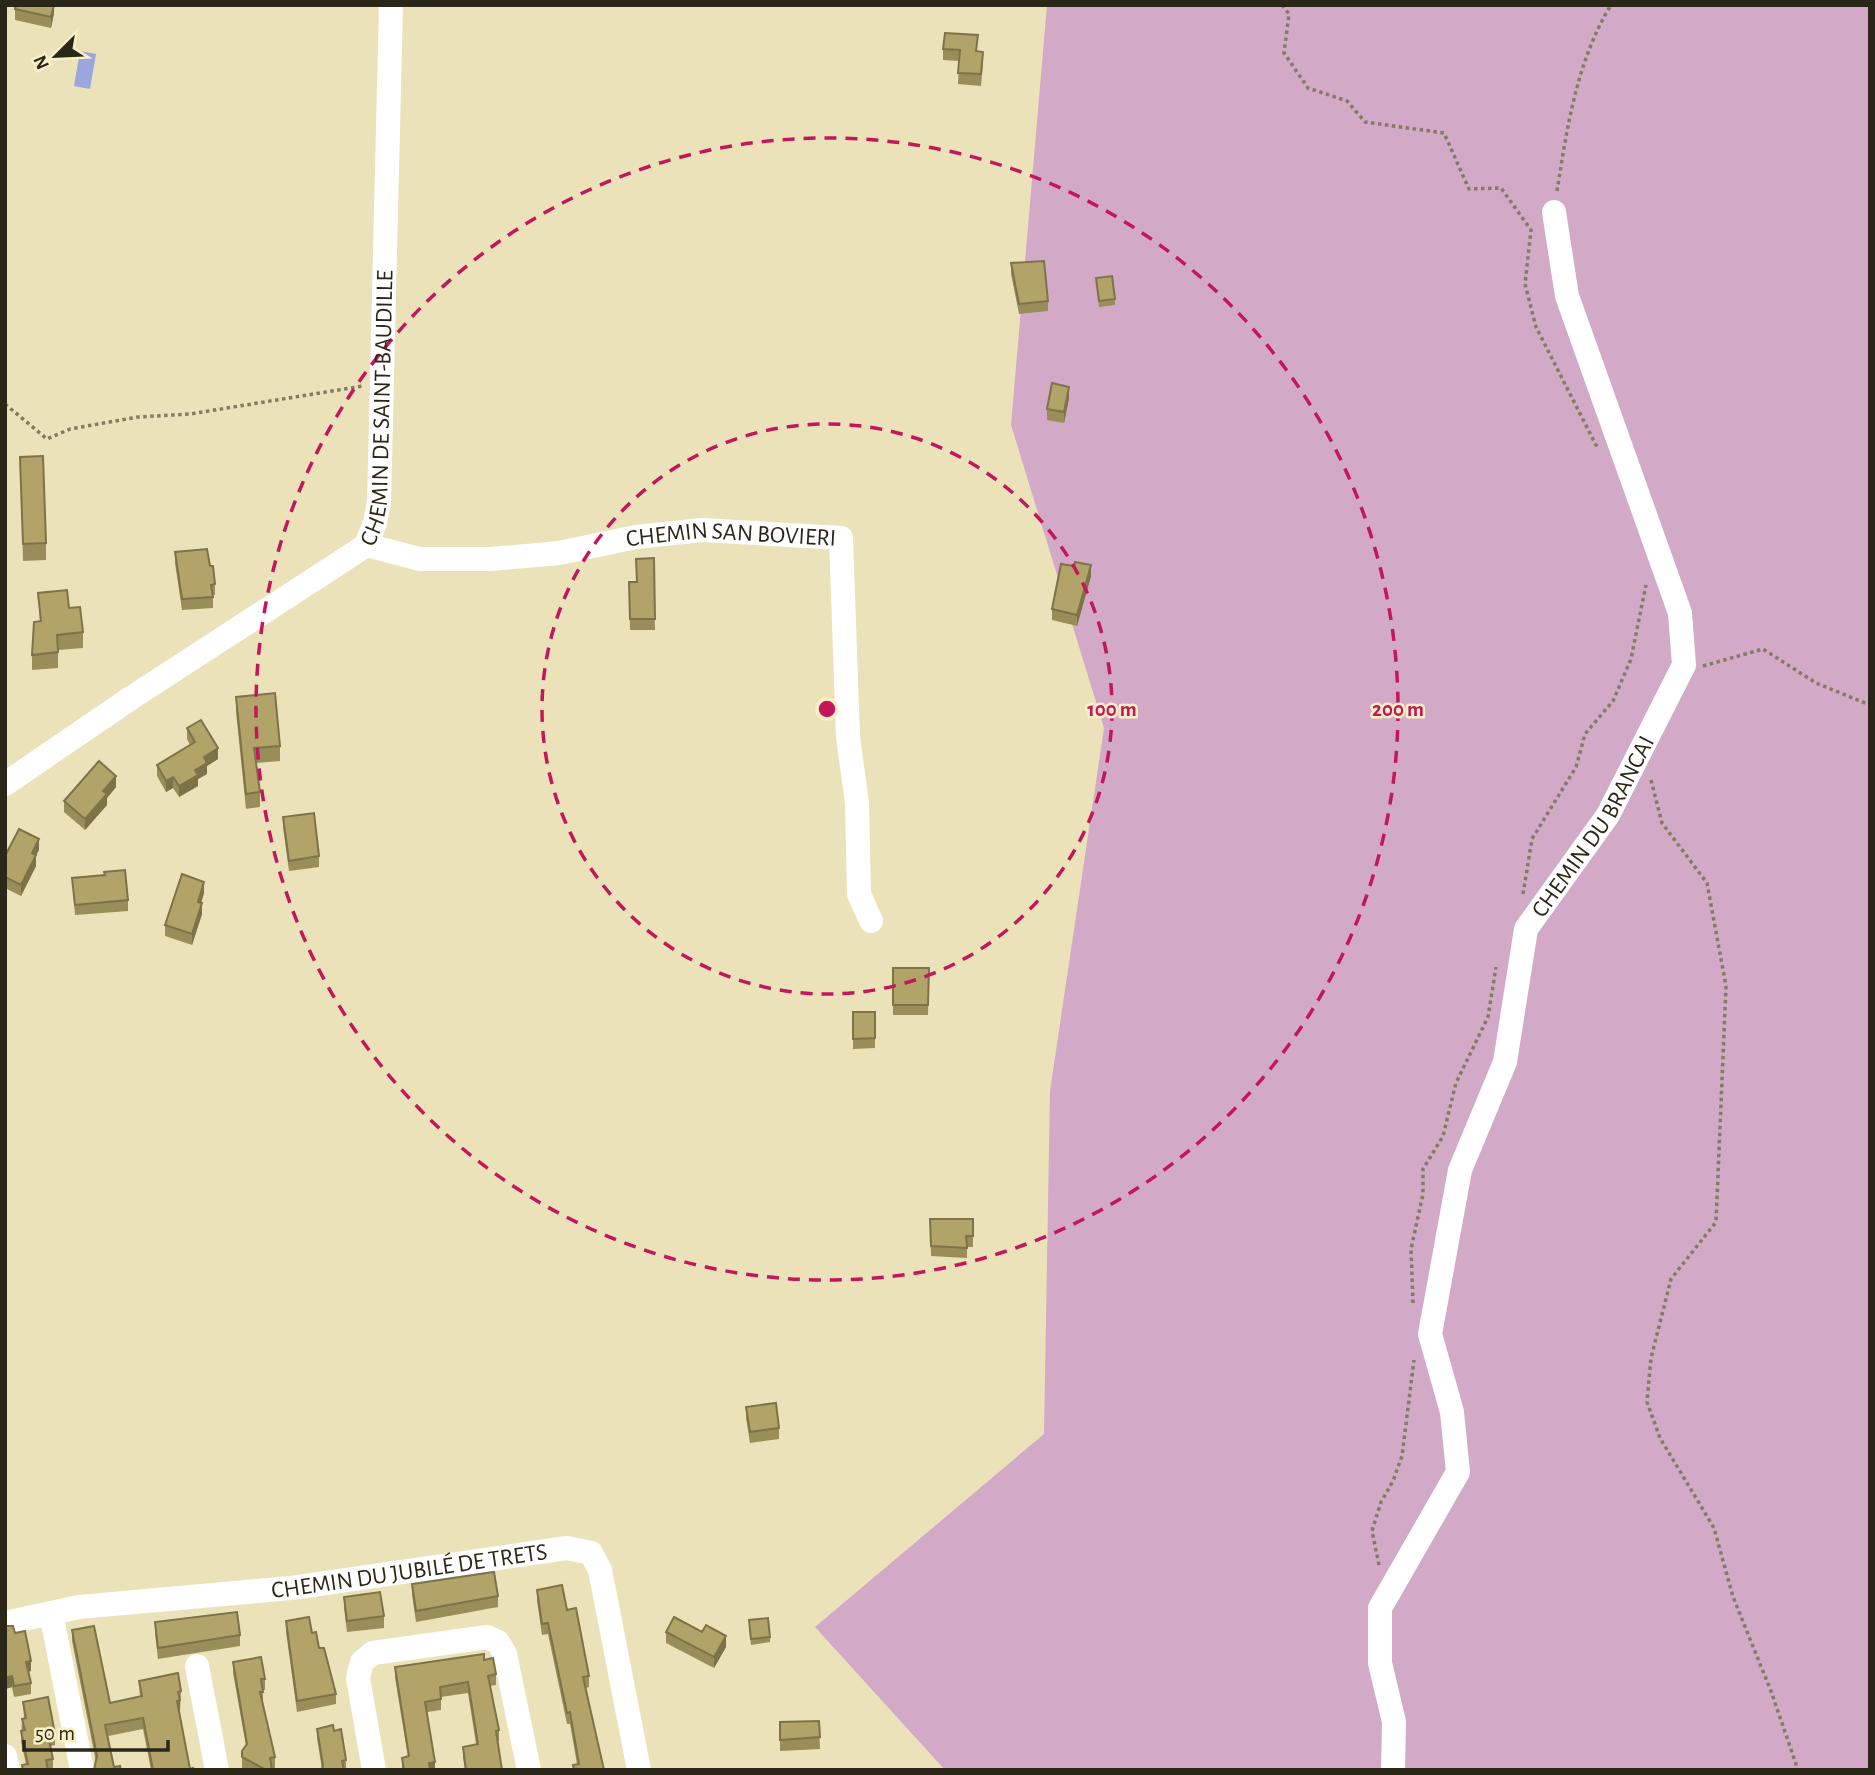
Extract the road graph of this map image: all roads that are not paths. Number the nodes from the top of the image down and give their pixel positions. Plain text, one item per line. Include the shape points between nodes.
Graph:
1 (391, 5) edge
2 (1554, 212) road end
3 (366, 545) junction
4 (5, 784) edge
5 (871, 921) dead end
6 (51, 1613) junction
7 (5, 1623) edge
8 (197, 1666) dead end
9 (5, 1756) edge
10 (8, 1770) edge
11 (82, 1770) edge
12 (218, 1770) edge
13 (374, 1770) edge
14 (529, 1770) edge
15 (639, 1770) edge
16 (1393, 1770) edge

1 - 3 street, CHEMIN DE SAINT-BAUDILLE via 379,502
2 - 16 street, CHEMIN DU BRANCAI via 1567,296 1680,613 1684,666 1608,815 1526,929 1505,1062 1461,1170 1430,1334 1452,1412 1458,1472 1380,1608 1380,1663 1394,1721
3 - 4 street, CHEMIN DE SAINT-BAUDILLE
3 - 5 street, CHEMIN SAN BOVIERI via 420,559 490,559 702,530 841,538 859,894
6 - 7 street, CHEMIN DU JUBILÉ DE TRETS
6 - 11 street
6 - 15 street, CHEMIN DU JUBILÉ DE TRETS via 291,1588 567,1548 592,1553 600,1570
8 - 12 street
9 - 10 street
13 - 14 street via 358,1678 366,1656 487,1637 498,1642 505,1654

